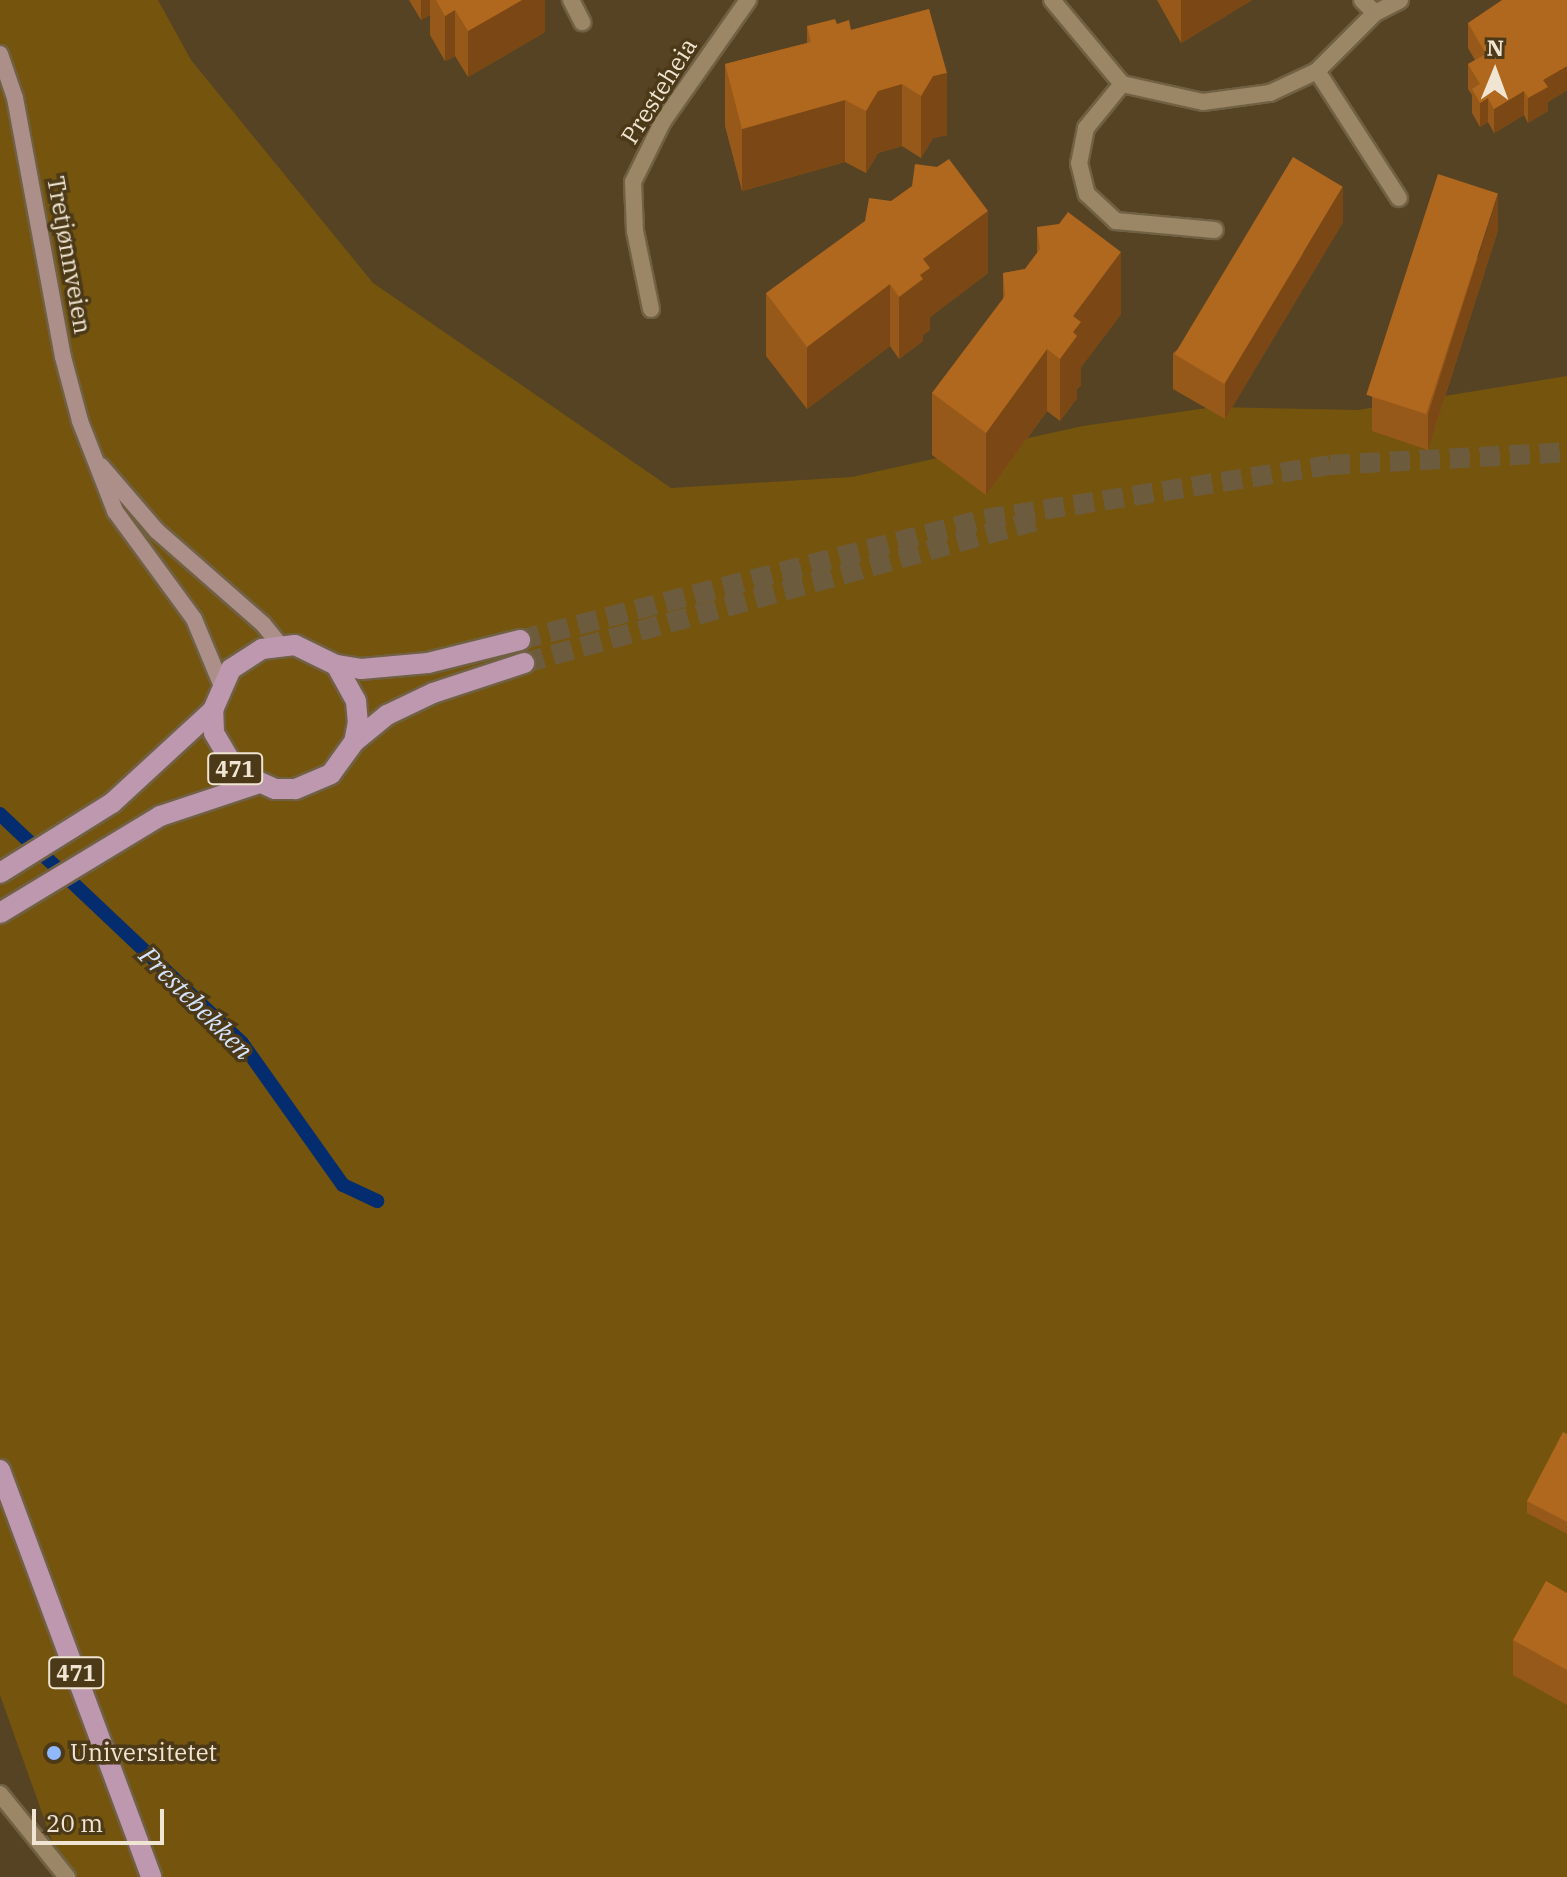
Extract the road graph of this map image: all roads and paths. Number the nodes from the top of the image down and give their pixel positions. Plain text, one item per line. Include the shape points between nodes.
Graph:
1 (571, 0) edge
2 (748, 0) edge
3 (1052, 0) edge
4 (1362, 0) edge
5 (1400, 0) edge
6 (1375, 13) junction
7 (582, 22) dead end
8 (0, 54) edge
9 (1317, 71) junction
10 (1122, 84) junction
11 (1399, 198) dead end
12 (1215, 230) dead end
13 (651, 309) dead end
14 (98, 463) junction
15 (520, 640) tunnel mouth
16 (280, 645) junction
17 (524, 663) tunnel mouth
18 (336, 665) junction
19 (221, 684) junction
20 (213, 710) junction
21 (354, 742) junction
22 (256, 784) junction
23 (0, 873) edge
24 (0, 913) edge
25 (0, 1470) edge
26 (0, 1794) edge
27 (67, 1877) edge
28 (151, 1877) edge

1 - 7 street
2 - 13 street, Presteheia via 663,121 633,182 635,231
3 - 10 street
4 - 6 street
5 - 6 street
6 - 9 street
8 - 14 street, Tretjønnveien via 21,127 63,357
9 - 10 street via 1270,93 1203,102
9 - 11 street
10 - 12 street via 1086,128 1079,163 1087,194 1116,221
14 - 16 street, Tretjønnveien via 157,531
14 - 19 street, Tretjønnveien via 126,531 207,640
15 - 18 main road via 428,663
16 - 18 main road via 310,649
16 - 19 main road, 471 via 245,657
17 - 21 main road, 471 via 433,693 387,715
18 - 21 main road via 356,701
19 - 20 main road, 471
20 - 22 main road, 471 via 223,754
20 - 23 main road, 471 via 112,803
21 - 22 main road, 471 via 331,774 314,784 295,789
22 - 24 main road, 471 via 160,816
25 - 28 main road, 471
26 - 27 street

